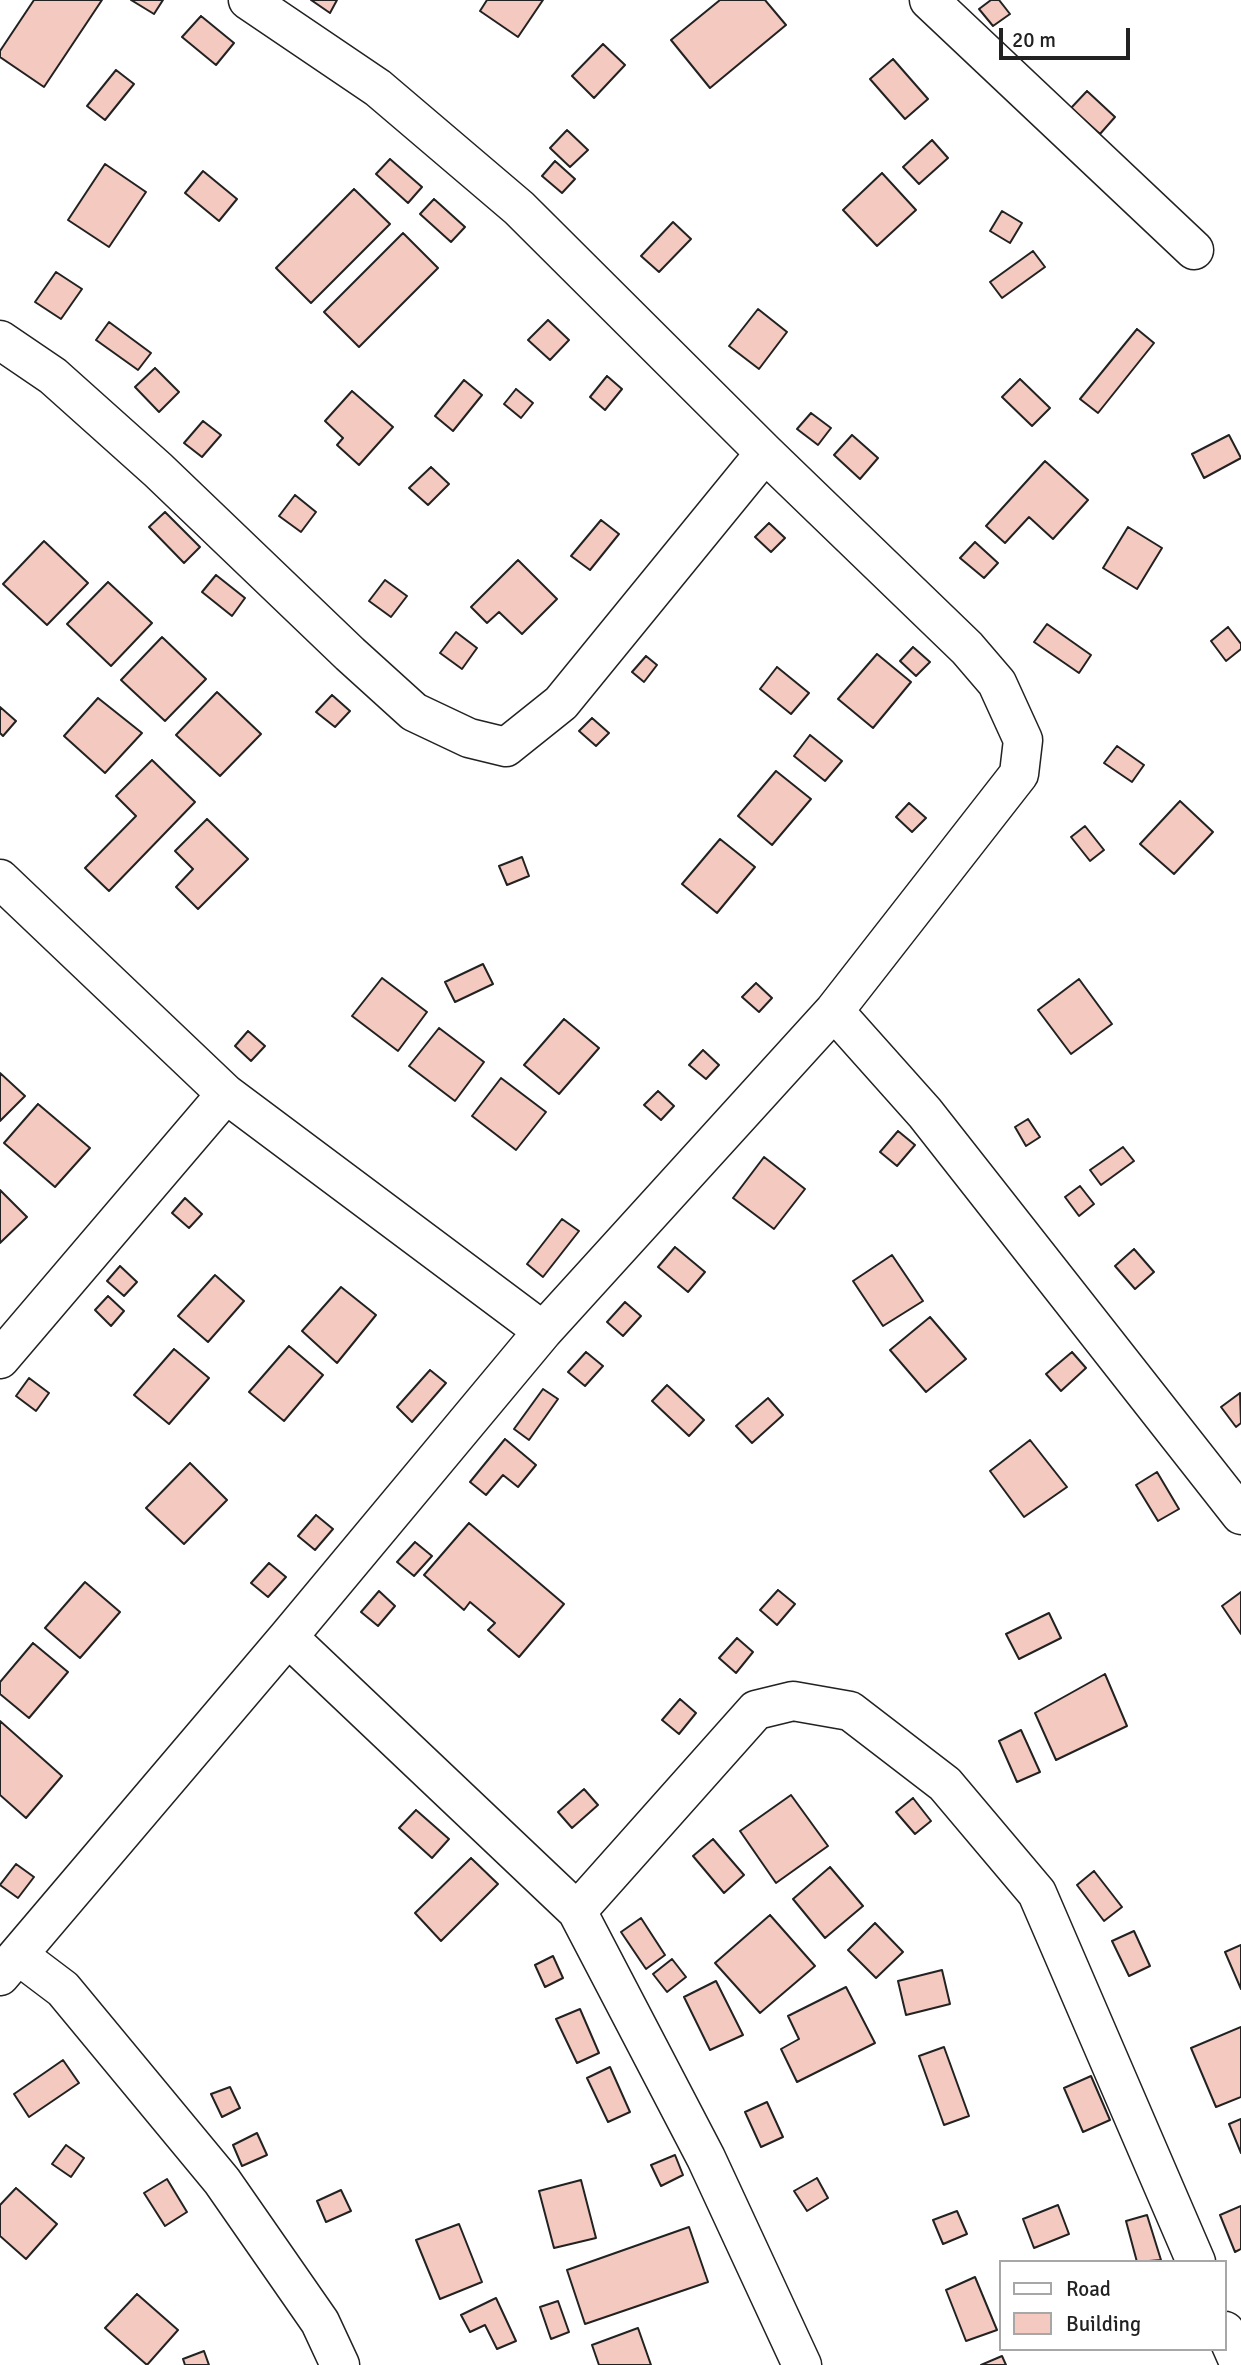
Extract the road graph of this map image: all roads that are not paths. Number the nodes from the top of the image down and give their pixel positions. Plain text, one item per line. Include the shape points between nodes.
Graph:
1 (248, 0) edge
2 (929, 0) edge
3 (1194, 250) dead end
4 (0, 340) edge
5 (765, 453) junction
6 (0, 879) edge
7 (834, 1011) junction
8 (226, 1094) junction
9 (543, 1331) junction
10 (0, 1359) edge
11 (1241, 1515) edge
12 (288, 1637) junction
13 (577, 1911) junction
14 (9, 1966) edge
15 (1195, 2260) edge
16 (1227, 2336) edge
17 (340, 2365) edge
18 (803, 2365) edge
19 (1240, 2365) edge

1 - 5 street via 377,88 519,208
2 - 3 street
4 - 5 street via 53,376 159,470 414,712 469,738 506,747 561,703
5 - 7 street via 967,648 997,682 1023,740 1019,774
6 - 8 street
7 - 9 street
7 - 11 street via 925,1113
8 - 9 street
8 - 10 street
9 - 12 street
12 - 13 street
12 - 14 street
13 - 15 street via 755,1710 793,1700 850,1711 945,1784 1037,1893
13 - 18 street via 706,2158
14 - 17 street via 64,1989 222,2181 320,2322
16 - 19 street

